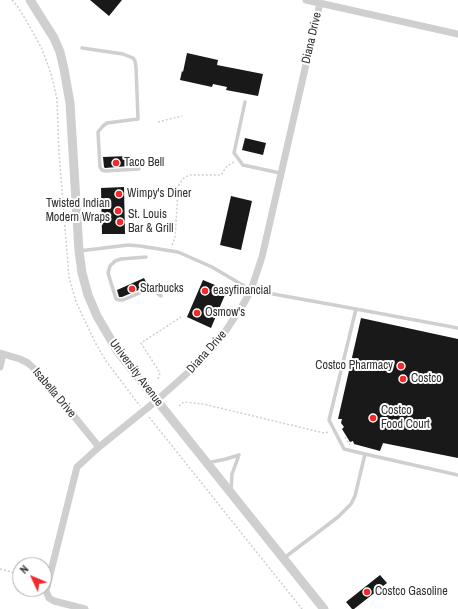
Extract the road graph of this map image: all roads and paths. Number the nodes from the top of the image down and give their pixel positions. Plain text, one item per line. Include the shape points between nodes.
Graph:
1 (12, 0) edge
2 (30, 0) edge
3 (306, 0) edge
4 (320, 3) junction
5 (458, 34) edge
6 (82, 48) dead end
7 (245, 102) dead end
8 (182, 116) dead end
9 (158, 122) dead end
10 (238, 159) junction
11 (139, 169) dead end
12 (280, 173) junction
13 (80, 251) junction
14 (170, 251) junction
15 (146, 257) dead end
16 (251, 290) junction
17 (161, 296) dead end
18 (356, 309) junction
19 (181, 317) dead end
20 (458, 328) edge
21 (2, 354) edge
22 (0, 367) edge
23 (158, 380) dead end
24 (156, 401) junction
25 (179, 406) dead end
26 (144, 411) junction
27 (334, 430) junction
28 (99, 447) junction
29 (365, 454) junction
30 (206, 463) junction
31 (458, 475) edge
32 (231, 493) junction
33 (283, 559) junction
34 (0, 569) edge
35 (12, 572) edge
36 (86, 609) edge
37 (302, 609) edge
38 (324, 609) edge

1 - 26 path via 42,49 57,99 69,277 76,302 106,361
2 - 13 street, University Avenue via 54,38 64,68 70,104
3 - 4 street
4 - 5 street
4 - 12 street, Diana Drive
6 - 11 lane via 123,54 133,58 136,66 138,119 107,123 98,132 102,170
7 - 10 lane via 234,154
8 - 9 path
10 - 12 lane via 249,167
10 - 14 path via 227,166 221,175 190,175 182,180 178,190 175,238
12 - 16 street, Diana Drive via 262,257
13 - 14 lane via 128,245
13 - 24 street, University Avenue via 82,273 97,316 118,352
14 - 16 lane via 212,267
15 - 17 lane via 121,259 112,263 108,273 116,299 121,301 151,289
16 - 18 lane
16 - 24 street, Diana Drive via 219,341 202,360
18 - 20 lane
18 - 27 lane via 329,420
19 - 23 path via 141,343 160,373
21 - 22 street
21 - 28 street, Isabella Drive via 20,359 39,372
24 - 26 street, Diana Drive
24 - 30 street, University Avenue
25 - 27 path via 188,402 324,433
26 - 28 street, Diana Drive
26 - 37 path
27 - 29 lane via 344,449
28 - 36 street, Diana Drive via 80,463 74,473 46,591 49,598 54,601
29 - 31 lane
29 - 33 lane via 351,504
30 - 32 street, University Avenue
30 - 32 lane via 239,455 232,476
32 - 33 street, University Avenue
33 - 38 street, University Avenue
34 - 35 path

